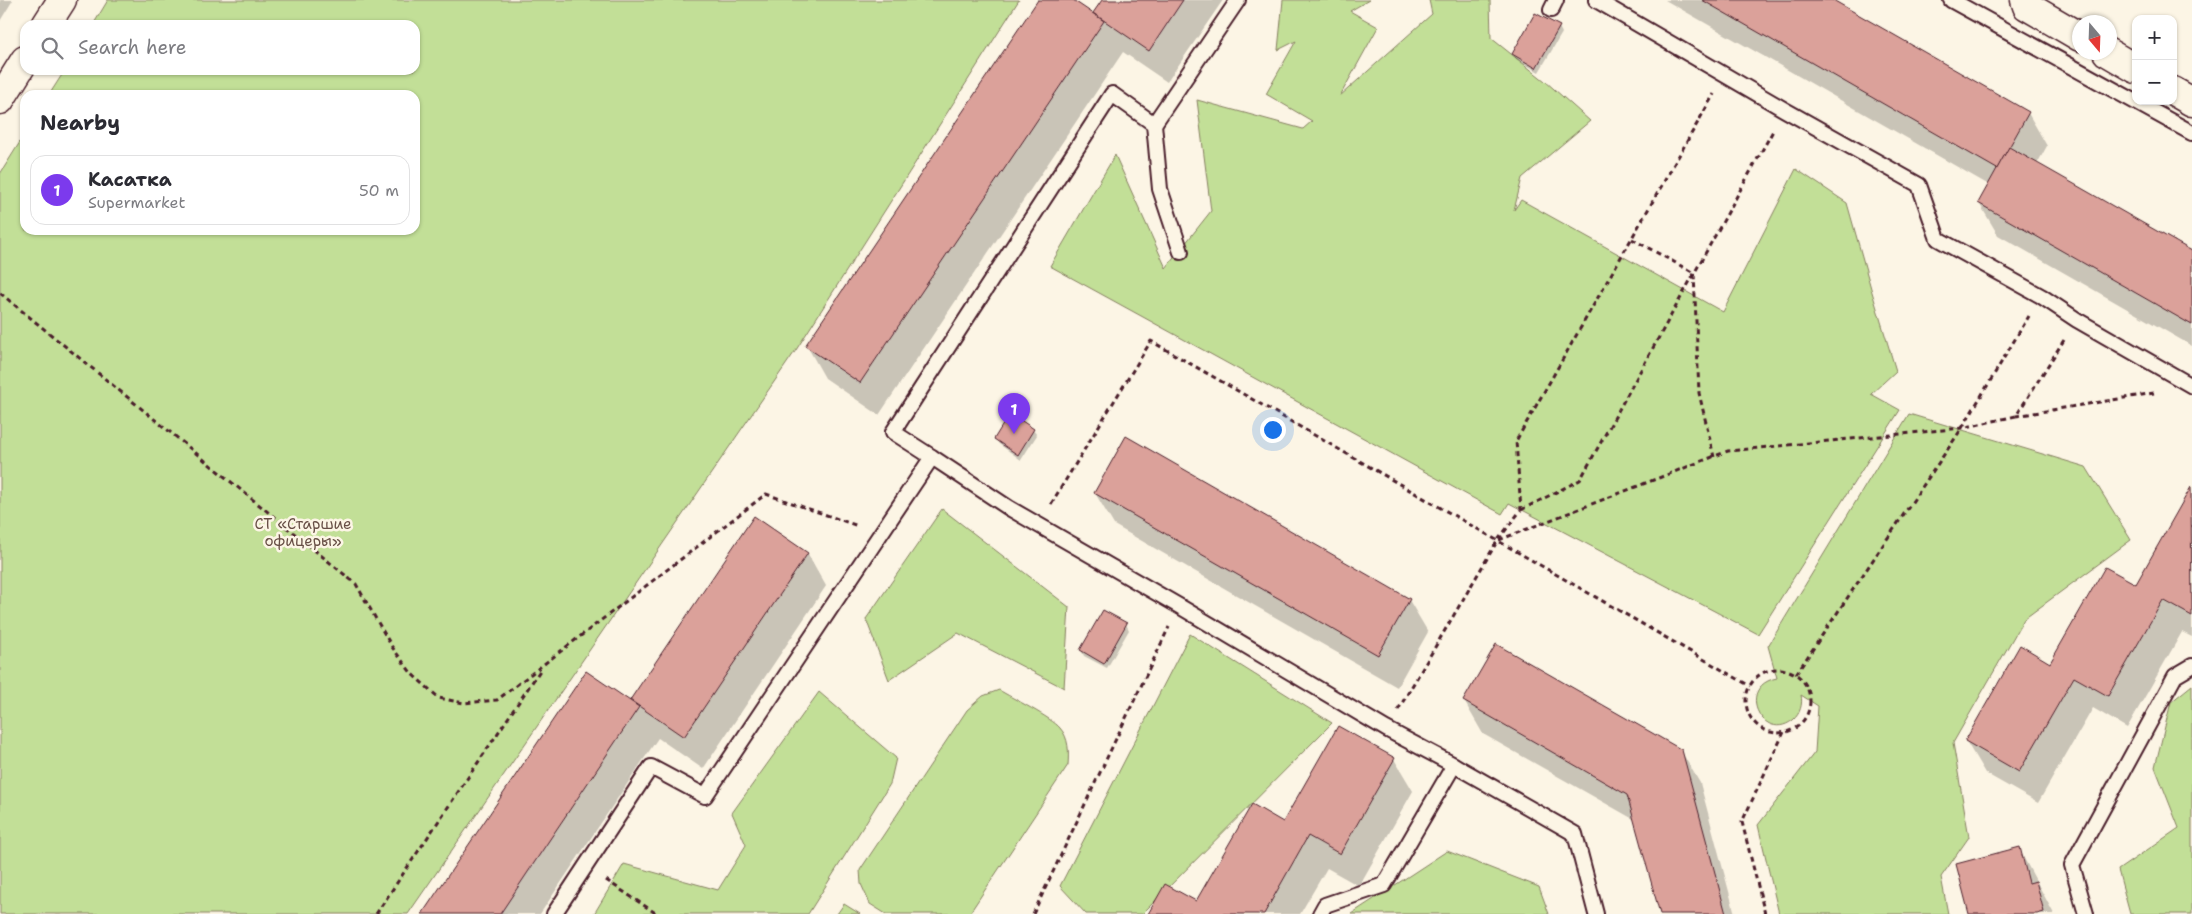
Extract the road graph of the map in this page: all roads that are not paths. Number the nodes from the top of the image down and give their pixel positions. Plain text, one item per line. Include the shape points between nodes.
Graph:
1 (62, 0) edge
2 (1238, 0) edge
3 (1596, 0) edge
4 (1951, 0) edge
5 (2025, 0) edge
6 (49, 20) edge
7 (2072, 32) edge
8 (2117, 58) edge
9 (2132, 67) edge
10 (20, 68) edge
11 (2177, 93) edge
12 (0, 100) edge
13 (2192, 102) edge
14 (1154, 124) junction
15 (2192, 133) edge
16 (1180, 252) dead end
17 (2192, 386) edge
18 (932, 457) junction
19 (2192, 666) edge
20 (1454, 765) junction
21 (554, 914) edge
22 (1320, 914) edge
23 (1596, 914) edge
24 (2086, 914) edge

1 - 6 street
2 - 14 lane
3 - 17 lane via 1919,185 1938,239
4 - 15 lane
5 - 7 street via 2027,6
8 - 9 street
10 - 12 street
11 - 13 street
14 - 16 lane via 1160,189
14 - 18 lane via 1112,94 893,432
18 - 20 lane via 1009,508 1386,730
18 - 21 lane via 705,796 651,767
19 - 24 lane via 2175,676 2072,865
20 - 22 lane via 1384,885 1325,905
20 - 23 lane via 1575,834

